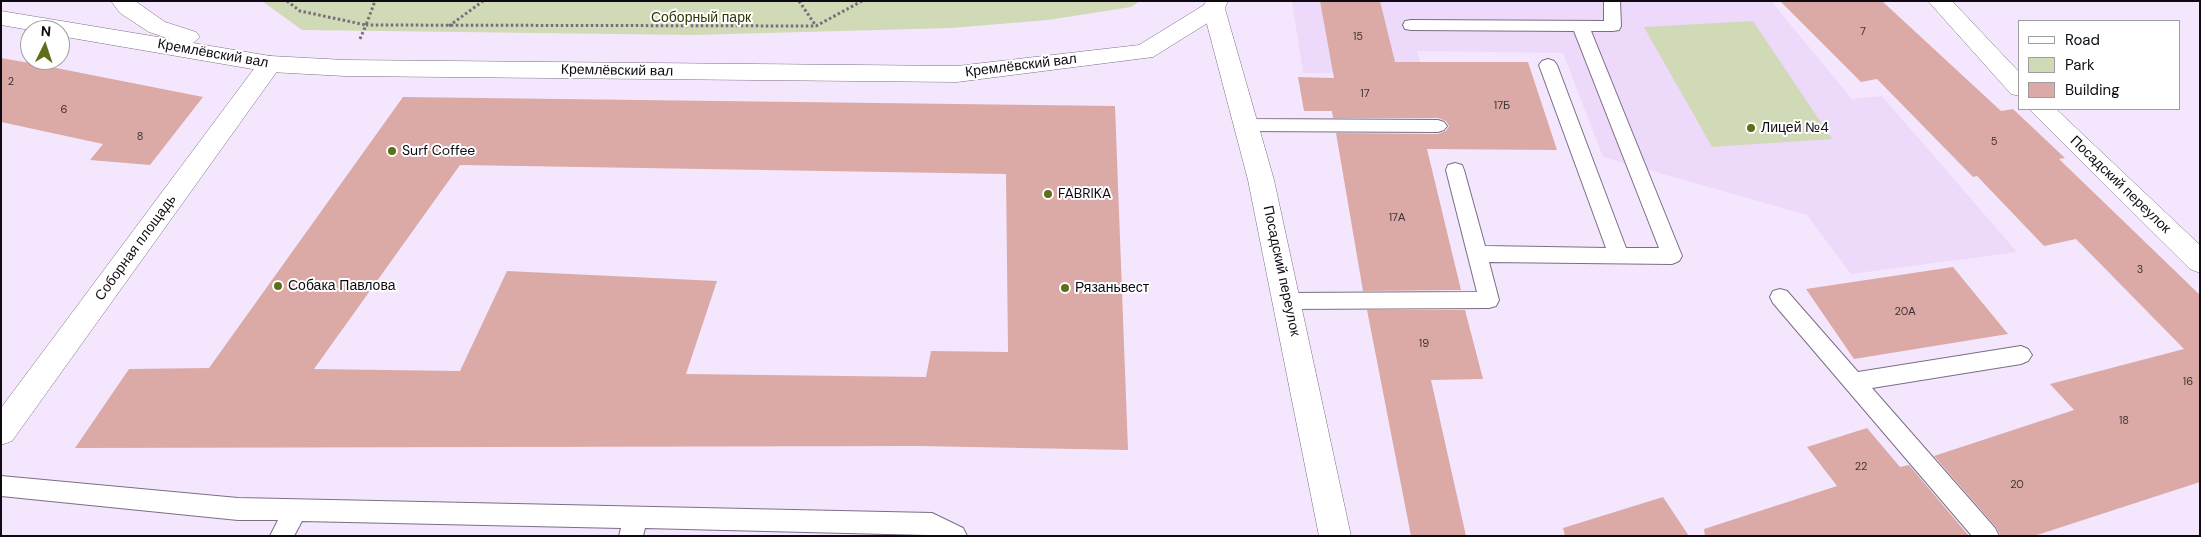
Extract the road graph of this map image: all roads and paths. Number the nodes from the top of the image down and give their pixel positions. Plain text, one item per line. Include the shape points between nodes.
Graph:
1 (122, 1) edge
2 (287, 1) edge
3 (375, 1) edge
4 (483, 1) edge
5 (798, 1) edge
6 (862, 1) edge
7 (1612, 1) edge
8 (1939, 1) edge
9 (1216, 5) edge
10 (1, 18) edge
11 (366, 25) junction
12 (1411, 25) dead end
13 (449, 26) junction
14 (816, 26) junction
15 (1580, 26) junction
16 (270, 64) junction
17 (1548, 65) dead end
18 (346, 68) junction
19 (2018, 86) edge
20 (2042, 110) edge
21 (1246, 125) junction
22 (1438, 126) dead end
23 (1455, 170) dead end
24 (1477, 254) junction
25 (1619, 256) junction
26 (2200, 262) edge
27 (1780, 297) dead end
28 (1287, 301) junction
29 (2021, 355) dead end
30 (1854, 382) junction
31 (1, 432) edge
32 (1, 486) edge
33 (294, 512) junction
34 (634, 527) edge
35 (282, 536) edge
36 (956, 536) edge
37 (1335, 536) edge
38 (1987, 536) edge

1 - 16 main road via 157,26
2 - 11 path via 300,11
3 - 11 path
4 - 13 path
5 - 14 path
6 - 14 path
7 - 15 lane via 1613,26
8 - 19 main road
9 - 18 main road, Кремлёвский вал via 1145,52 957,74
9 - 21 main road, Посадский переулок
10 - 16 main road, Кремлёвский вал
11 - 13 path
11 - 18 path
12 - 15 lane
13 - 14 path
15 - 25 lane via 1672,256
16 - 18 main road, Кремлёвский вал
16 - 31 main road, Соборная площадь
17 - 25 lane
20 - 26 main road, Посадский переулок
21 - 22 lane
21 - 28 main road, Посадский переулок
23 - 24 lane
24 - 25 lane
24 - 28 lane via 1489,300
27 - 30 lane
28 - 37 main road, Посадский переулок
29 - 30 lane
30 - 38 lane
32 - 33 lane
33 - 34 lane
33 - 35 lane
34 - 36 lane via 932,524

